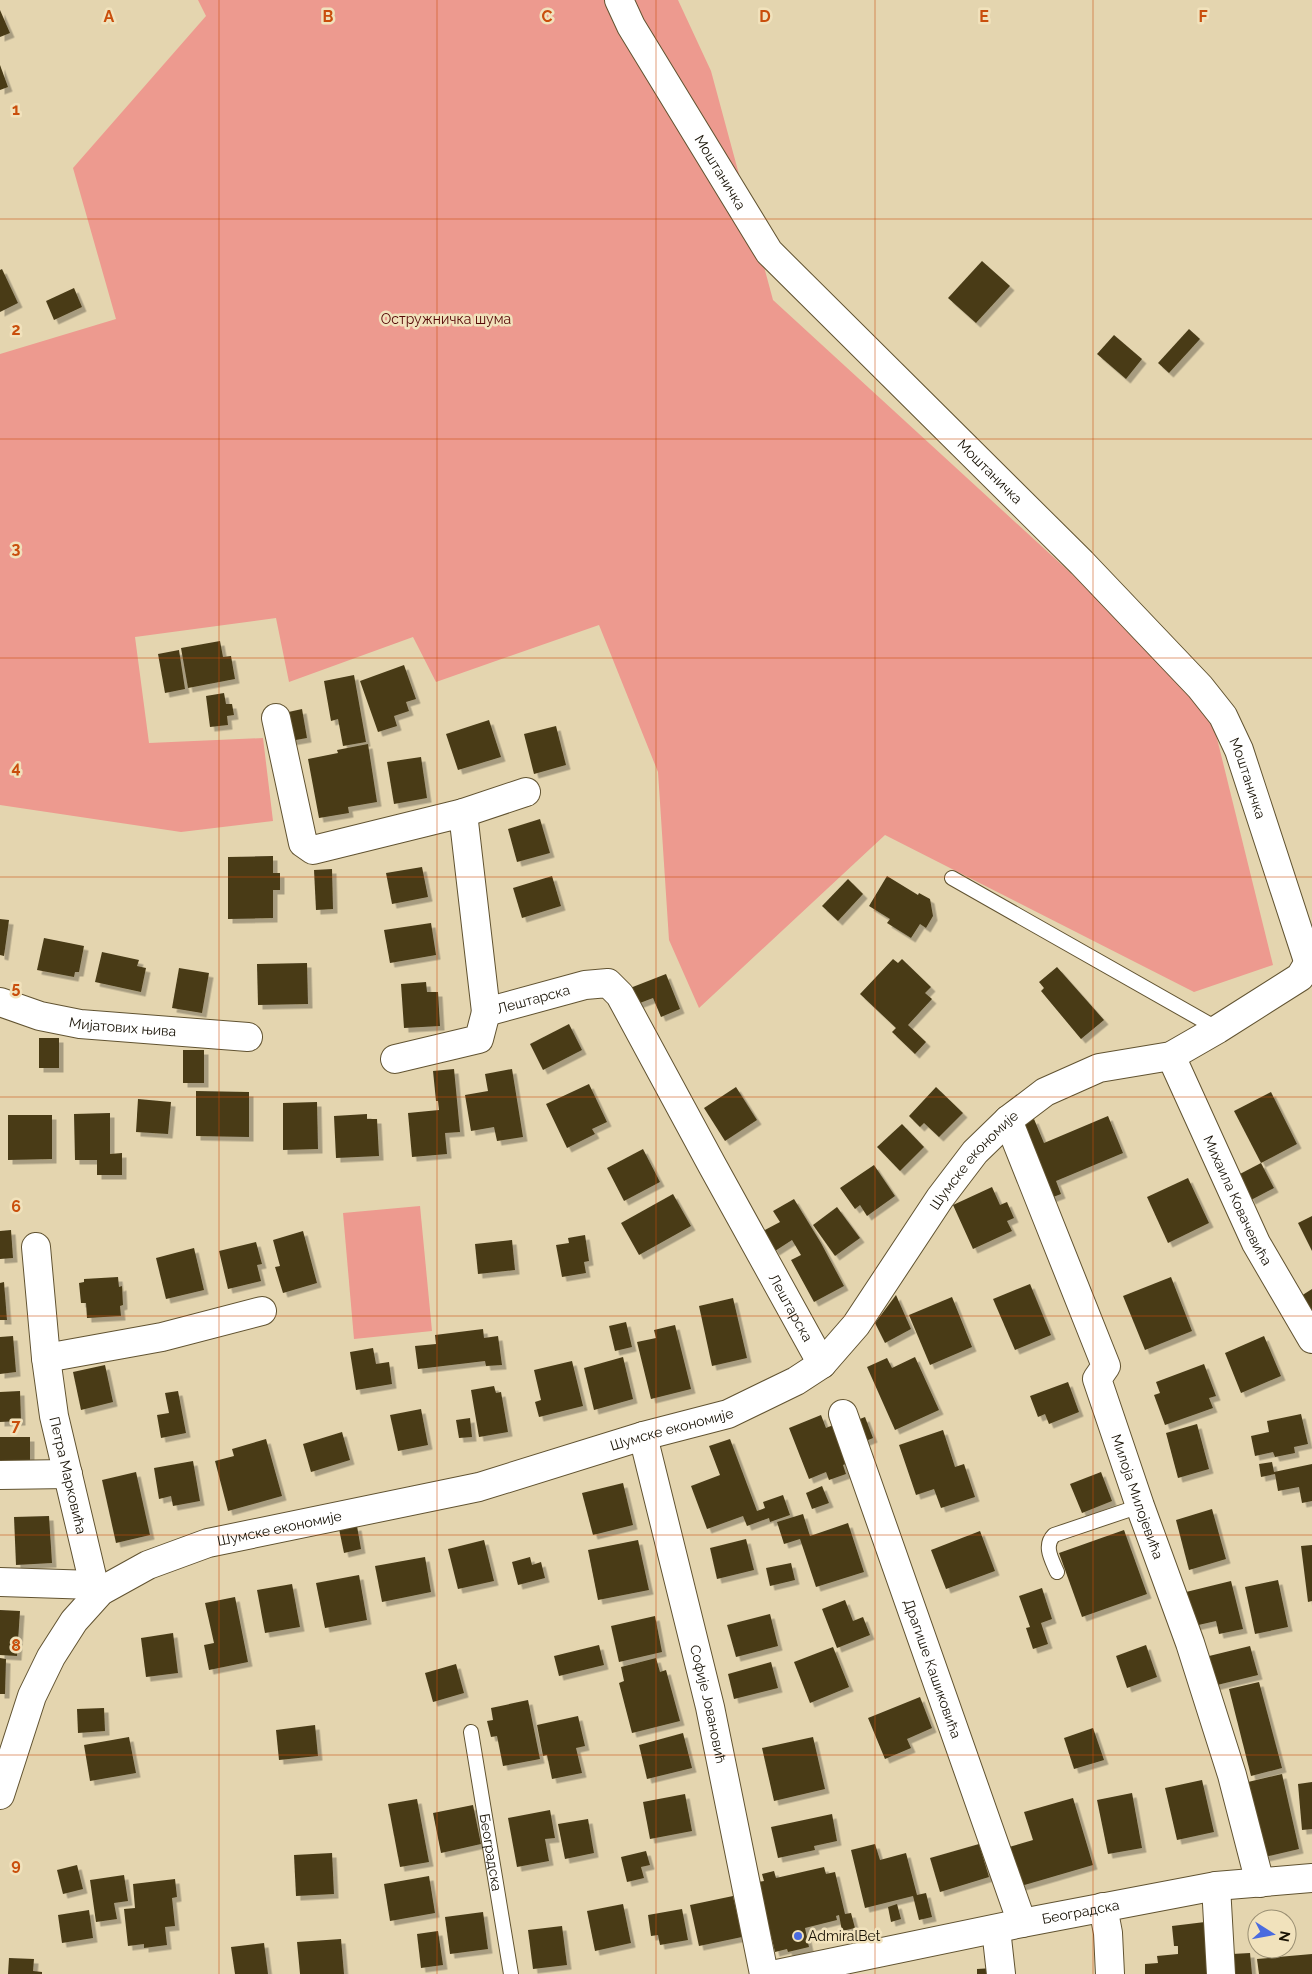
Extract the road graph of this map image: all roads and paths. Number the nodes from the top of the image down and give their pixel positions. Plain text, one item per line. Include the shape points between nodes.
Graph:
1 (619, 0) edge
2 (276, 718) dead end
3 (526, 792) dead end
4 (463, 813) junction
5 (952, 878) dead end
6 (1311, 963) edge
7 (0, 1002) edge
8 (486, 1012) junction
9 (1218, 1029) junction
10 (248, 1037) dead end
11 (1171, 1056) junction
12 (395, 1059) dead end
13 (1008, 1120) junction
14 (36, 1247) dead end
15 (262, 1311) dead end
16 (1312, 1339) edge
17 (46, 1358) junction
18 (822, 1364) junction
19 (843, 1414) dead end
20 (643, 1436) junction
21 (68, 1474) junction
22 (0, 1475) edge
23 (1140, 1506) junction
24 (1057, 1572) dead end
25 (0, 1582) edge
26 (97, 1588) junction
27 (471, 1732) dead end
28 (0, 1795) edge
29 (1312, 1878) edge
30 (1260, 1882) junction
31 (1216, 1886) junction
32 (1103, 1907) junction
33 (1009, 1926) junction
34 (851, 1966) edge
35 (511, 1974) edge
36 (764, 1974) edge
37 (777, 1974) edge
38 (1001, 1974) edge
39 (1110, 1974) edge
40 (1221, 1974) edge

1 - 6 street, Моштаничка via 631,26 769,252 1082,563 1200,687 1223,716 1239,750
2 - 4 street via 302,842 313,850
3 - 4 street
4 - 8 street, Лештарска
5 - 9 lane
6 - 9 street, Шумске економије via 1300,977
7 - 10 street, Мијатових њива via 40,1016 80,1024
8 - 12 street via 479,1038
8 - 18 street, Лештарска via 585,985 608,984 620,994
9 - 11 street, Шумске економије
11 - 13 street, Шумске економије via 1099,1068 1045,1092
11 - 16 street, Михаила Ковачевића via 1256,1243
13 - 18 street, Шумске економије via 975,1152 940,1198 856,1325
13 - 23 street, Милоја Милојевића via 1106,1366 1097,1380
14 - 17 street, Петра Марковића
15 - 17 street via 162,1337
17 - 21 street, Петра Марковића via 54,1416
18 - 20 street, Шумске економије via 796,1381 728,1414
19 - 33 street, Драгише Кашиковића
20 - 26 street, Шумске економије via 478,1487 208,1543
20 - 36 street, Софије Јовановић via 710,1707
21 - 22 street
21 - 26 street, Петра Марковића
23 - 24 lane via 1054,1535 1048,1546
23 - 30 street, Милоја Милојевића via 1190,1643 1232,1776
25 - 26 street
26 - 28 street, Шумске економије via 51,1657 32,1696
27 - 35 lane, Београдска
29 - 30 street, Београдска
30 - 31 street, Београдска
31 - 32 street, Београдска
31 - 40 street
32 - 33 street, Београдска
32 - 39 street
33 - 34 street, Београдска
33 - 38 street, Драгише Кашиковића
34 - 37 street, Београдска

